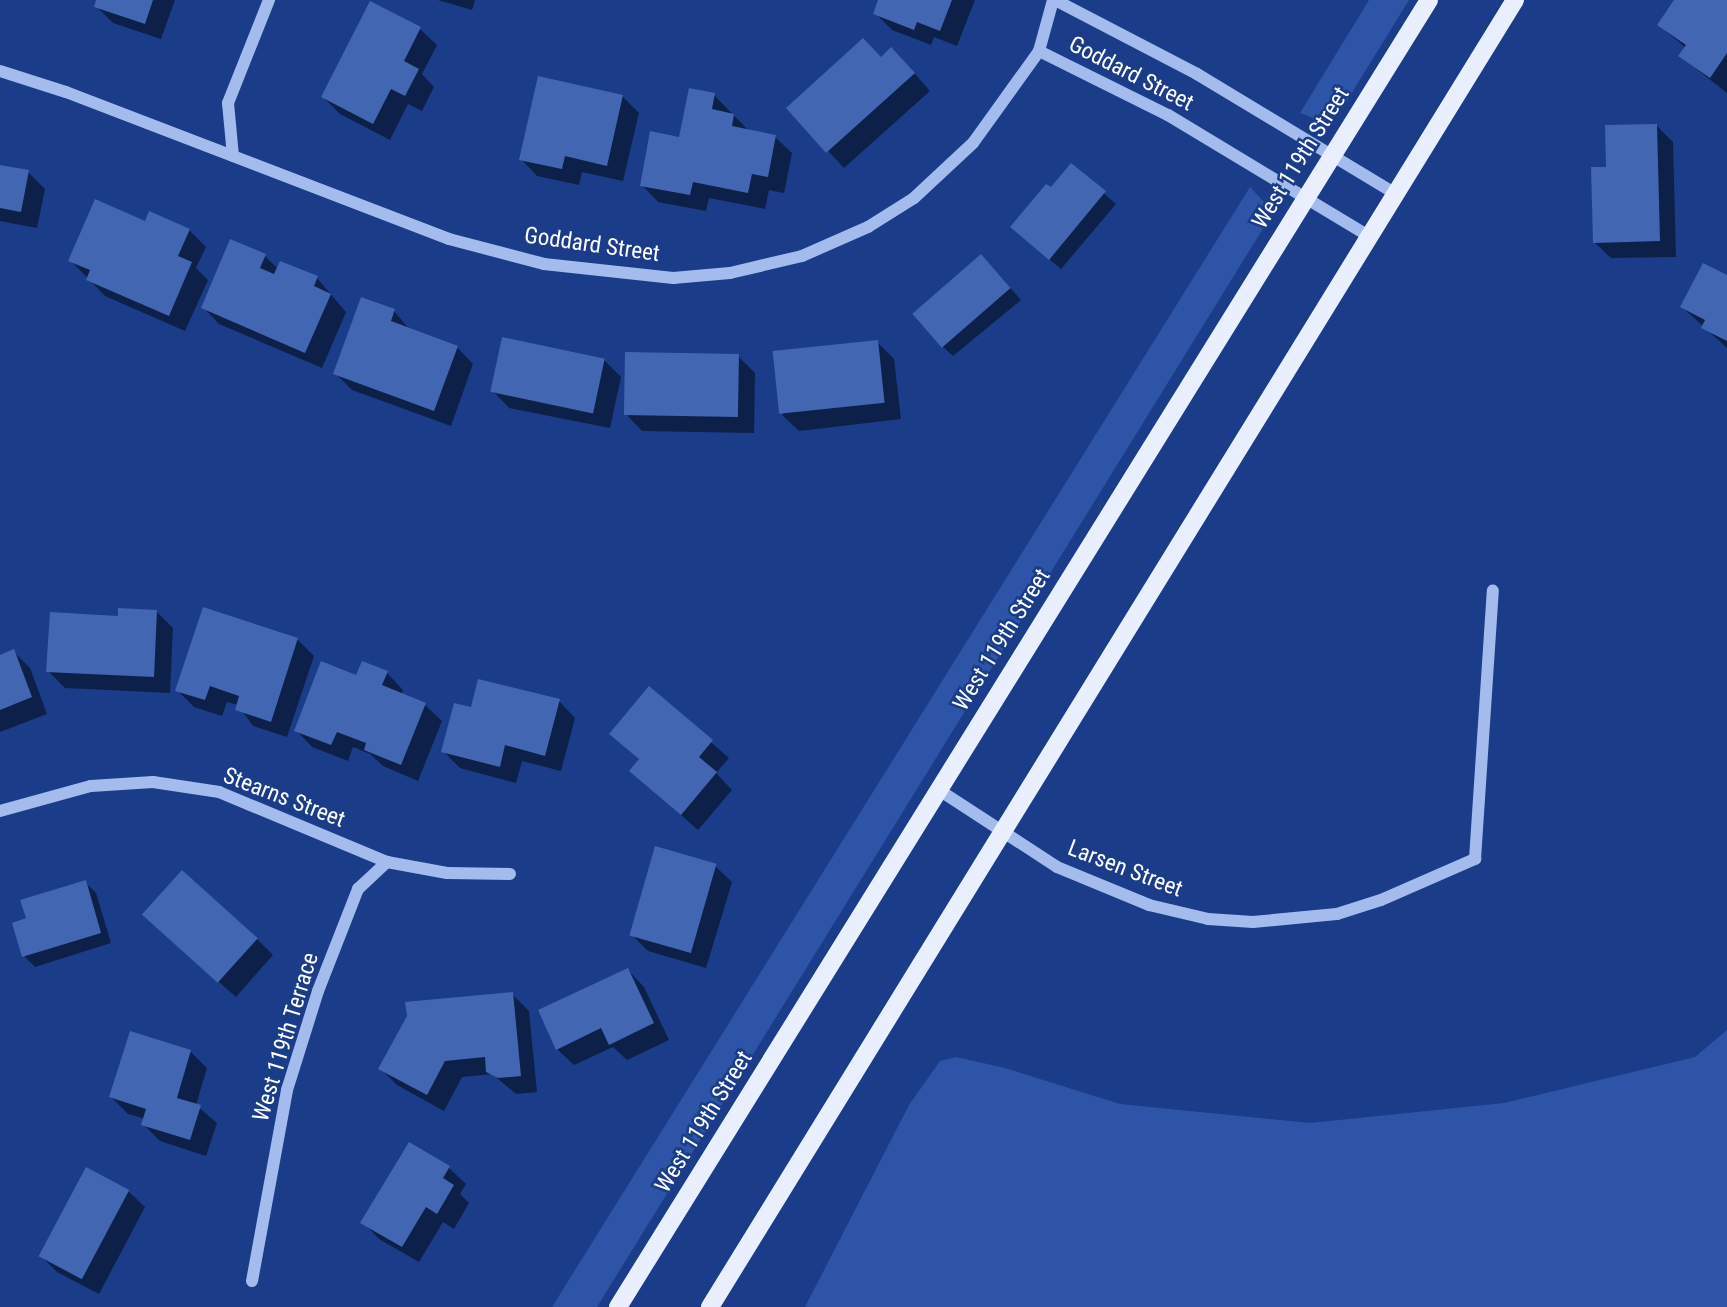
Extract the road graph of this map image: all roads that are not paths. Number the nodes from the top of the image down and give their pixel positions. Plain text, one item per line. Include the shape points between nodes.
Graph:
1 (269, 0) edge
2 (1054, 0) edge
3 (1429, 0) edge
4 (1515, 0) edge
5 (1039, 51) junction
6 (0, 71) edge
7 (1332, 155) junction
8 (233, 156) junction
9 (1396, 194) junction
10 (1306, 197) junction
11 (1370, 237) junction
12 (1493, 591) dead end
13 (939, 790) junction
14 (0, 811) edge
15 (1001, 832) junction
16 (387, 862) junction
17 (510, 874) dead end
18 (252, 1281) dead end
19 (618, 1307) edge
20 (710, 1307) edge

1 - 8 street via 228,103
2 - 5 street
2 - 7 street, Goddard Street via 1197,74
3 - 7 main road, West 119th Street
4 - 9 main road
5 - 8 street, Goddard Street via 973,143 914,198 836,243 768,266 730,273 673,278 544,264 437,235
5 - 10 street, Goddard Street via 1168,115
6 - 8 street, Goddard Street
7 - 9 street, Goddard Street
7 - 10 main road, West 119th Street
9 - 11 main road
10 - 11 street, Goddard Street
10 - 13 main road, West 119th Street
11 - 15 main road
12 - 15 street, Larsen Street via 1475,859 1337,914 1253,922 1208,919 1149,905 1057,867
13 - 15 street, Larsen Street
13 - 19 main road, West 119th Street
14 - 16 street, Stearns Street via 91,786 153,782 219,792
15 - 20 main road
16 - 17 street, Stearns Street via 447,873
16 - 18 street, West 119th Terrace via 358,889 318,992 287,1090

